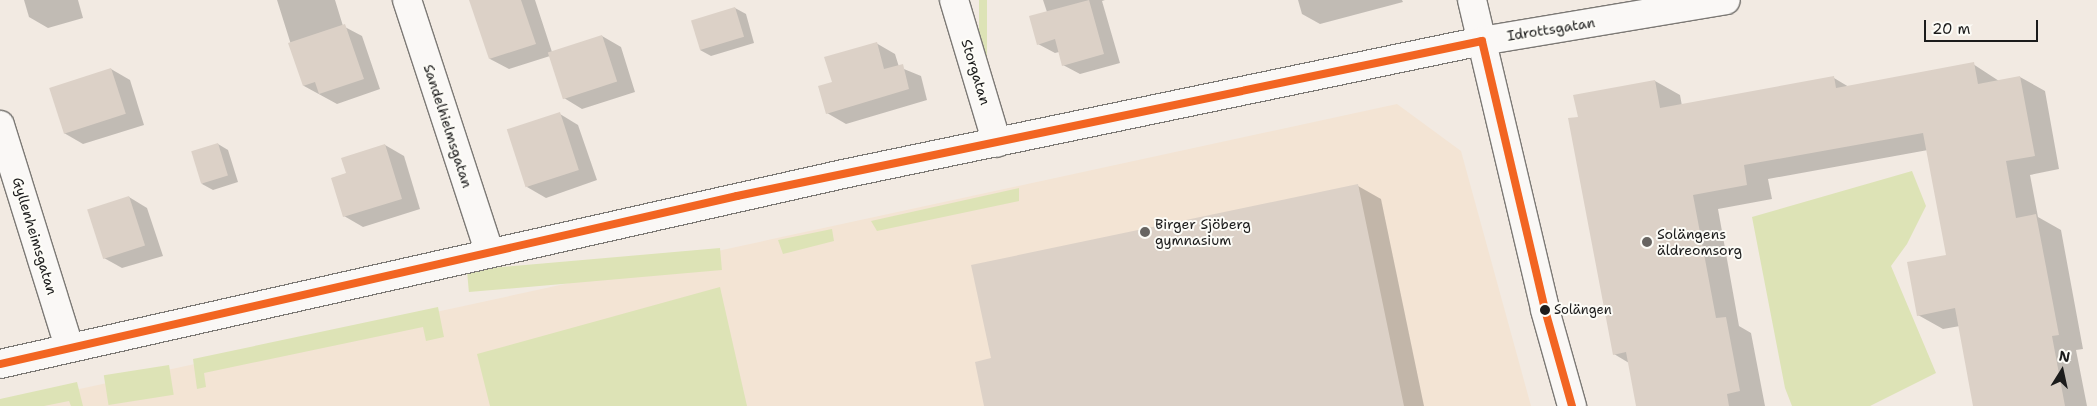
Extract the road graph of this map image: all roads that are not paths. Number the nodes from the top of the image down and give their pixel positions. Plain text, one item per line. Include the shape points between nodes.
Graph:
1 (407, 0) edge
2 (954, 0) edge
3 (1472, 0) edge
4 (1726, 0) edge
5 (1482, 41) junction
6 (0, 125) edge
7 (997, 143) junction
8 (489, 251) junction
9 (69, 346) junction
10 (0, 364) edge
11 (1572, 406) edge

1 - 8 street, Sandelhielmsgatan
2 - 7 street, Storgatan
3 - 5 street
4 - 5 street, Idrottsgatan
5 - 7 street, Idrottsgatan
5 - 11 street via 1545,310
6 - 9 street, Gyllenheimsgatan
7 - 8 street, Idrottsgatan
8 - 9 street, Idrottsgatan via 274,303
9 - 10 street, Idrottsgatan

